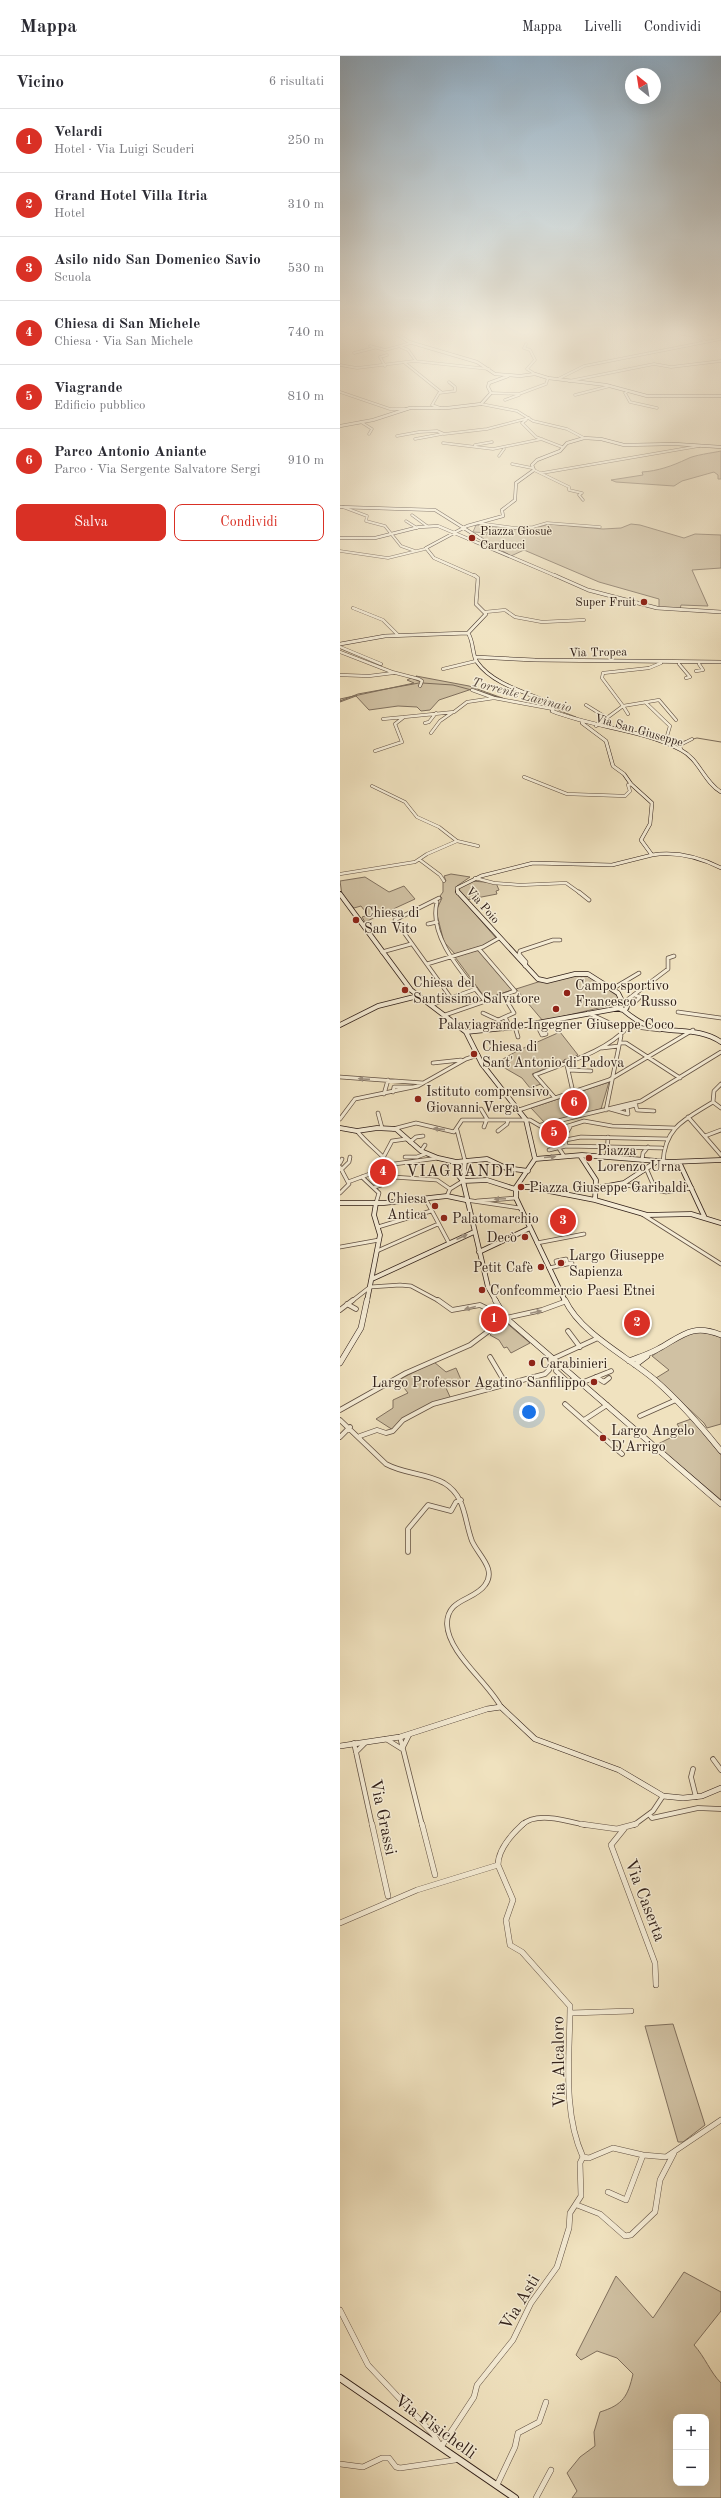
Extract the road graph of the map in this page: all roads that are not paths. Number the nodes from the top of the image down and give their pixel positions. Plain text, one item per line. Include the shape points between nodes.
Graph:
1 (469, 444) edge
2 (481, 444) edge
3 (523, 444) edge
4 (554, 444) edge
5 (566, 444) edge
6 (621, 444) edge
7 (475, 445) junction
8 (700, 446) junction
9 (562, 447) junction
10 (721, 447) edge
11 (504, 449) junction
12 (499, 456) dead end
13 (512, 464) dead end
14 (533, 469) junction
15 (542, 473) junction
16 (583, 500) dead end
17 (342, 507) edge
18 (412, 515) dead end
19 (406, 521) dead end
20 (478, 523) junction
21 (427, 526) junction
22 (464, 527) junction
23 (600, 527) dead end
24 (417, 528) junction
25 (454, 533) junction
26 (394, 536) junction
27 (477, 536) junction
28 (340, 538) edge
29 (468, 539) junction
30 (488, 544) junction
31 (482, 545) junction
32 (426, 550) junction
33 (340, 551) edge
34 (415, 551) junction
35 (507, 555) junction
36 (353, 608) dead end
37 (485, 612) junction
38 (721, 612) edge
39 (584, 620) dead end
40 (468, 633) junction
41 (398, 635) junction
42 (340, 646) edge
43 (349, 650) junction
44 (340, 652) edge
45 (351, 654) junction
46 (475, 659) junction
47 (721, 662) edge
48 (662, 663) junction
49 (381, 664) dead end
50 (679, 664) junction
51 (699, 664) junction
52 (443, 669) dead end
53 (696, 671) dead end
54 (394, 672) junction
55 (340, 675) edge
56 (686, 678) dead end
57 (420, 686) dead end
58 (472, 690) dead end
59 (494, 698) junction
60 (645, 702) junction
61 (586, 705) dead end
62 (623, 706) junction
63 (553, 709) junction
64 (454, 712) junction
65 (436, 714) junction
66 (628, 714) dead end
67 (404, 717) junction
68 (607, 718) junction
69 (383, 719) dead end
70 (676, 720) dead end
71 (425, 722) dead end
72 (582, 723) junction
73 (596, 726) junction
74 (431, 733) dead end
75 (667, 736) dead end
76 (692, 739) dead end
77 (681, 750) junction
78 (375, 751) dead end
79 (524, 777) dead end
80 (631, 784) junction
81 (372, 786) dead end
82 (721, 792) edge
83 (457, 841) junction
84 (478, 846) dead end
85 (652, 855) junction
86 (420, 860) junction
87 (721, 868) edge
88 (340, 874) edge
89 (474, 878) junction
90 (444, 881) dead end
91 (340, 895) edge
92 (439, 898) dead end
93 (340, 900) edge
94 (589, 900) dead end
95 (434, 901) junction
96 (349, 905) junction
97 (437, 922) junction
98 (428, 924) dead end
99 (499, 938) junction
100 (560, 940) dead end
101 (411, 944) junction
102 (479, 949) junction
103 (382, 952) junction
104 (674, 956) dead end
105 (452, 957) junction
106 (427, 964) junction
107 (525, 966) junction
108 (640, 973) dead end
109 (476, 989) junction
110 (612, 989) junction
111 (636, 995) junction
112 (418, 996) junction
113 (451, 998) junction
114 (485, 1001) junction
115 (634, 1002) dead end
116 (508, 1003) dead end
117 (431, 1005) junction
118 (622, 1005) junction
119 (678, 1012) dead end
120 (483, 1013) dead end
121 (588, 1013) junction
122 (444, 1015) junction
123 (505, 1018) junction
124 (634, 1018) junction
125 (721, 1018) edge
126 (498, 1020) junction
127 (544, 1022) junction
128 (536, 1023) junction
129 (340, 1025) edge
130 (460, 1026) junction
131 (509, 1026) dead end
132 (515, 1027) junction
133 (628, 1027) junction
134 (503, 1029) junction
135 (692, 1031) junction
136 (484, 1032) junction
137 (467, 1034) junction
138 (518, 1037) dead end
139 (620, 1041) junction
140 (721, 1042) edge
141 (602, 1048) junction
142 (721, 1052) edge
143 (478, 1056) junction
144 (648, 1058) junction
145 (466, 1059) junction
146 (566, 1061) junction
147 (433, 1062) dead end
148 (568, 1070) junction
149 (591, 1071) dead end
150 (614, 1072) junction
151 (620, 1075) junction
152 (340, 1077) edge
153 (612, 1078) junction
154 (680, 1078) junction
155 (388, 1080) junction
156 (423, 1083) junction
157 (721, 1084) edge
158 (573, 1092) junction
159 (384, 1094) junction
160 (555, 1098) junction
161 (713, 1102) junction
162 (636, 1104) junction
163 (627, 1107) junction
164 (721, 1108) edge
165 (481, 1109) dead end
166 (607, 1109) junction
167 (519, 1110) junction
168 (614, 1110) junction
169 (654, 1111) dead end
170 (378, 1113) dead end
171 (587, 1114) junction
172 (461, 1115) dead end
173 (688, 1117) junction
174 (340, 1118) edge
175 (487, 1119) junction
176 (462, 1120) junction
177 (508, 1120) junction
178 (526, 1120) junction
179 (584, 1121) junction
180 (541, 1125) junction
181 (484, 1127) dead end
182 (570, 1127) junction
183 (340, 1128) edge
184 (382, 1128) junction
185 (674, 1128) junction
186 (348, 1129) junction
187 (393, 1129) junction
188 (457, 1130) junction
189 (721, 1130) edge
190 (357, 1131) junction
191 (498, 1131) dead end
192 (549, 1132) junction
193 (345, 1134) dead end
194 (423, 1136) dead end
195 (705, 1136) junction
196 (608, 1137) junction
197 (566, 1139) junction
198 (667, 1139) junction
199 (408, 1140) junction
200 (555, 1142) junction
201 (425, 1145) dead end
202 (566, 1146) junction
203 (608, 1147) junction
204 (649, 1147) junction
205 (559, 1148) junction
206 (662, 1148) junction
207 (549, 1150) dead end
208 (423, 1153) junction
209 (721, 1155) edge
210 (384, 1156) junction
211 (564, 1156) junction
212 (350, 1157) dead end
213 (405, 1157) dead end
214 (581, 1157) junction
215 (607, 1157) junction
216 (434, 1158) junction
217 (535, 1159) junction
218 (642, 1160) junction
219 (721, 1160) edge
220 (466, 1161) junction
221 (656, 1161) junction
222 (456, 1162) junction
223 (663, 1162) junction
224 (679, 1162) junction
225 (387, 1166) junction
226 (340, 1168) edge
227 (646, 1168) junction
228 (528, 1171) junction
229 (362, 1177) junction
230 (463, 1181) junction
231 (348, 1182) junction
232 (620, 1184) junction
233 (381, 1185) dead end
234 (375, 1187) junction
235 (515, 1188) junction
236 (564, 1188) dead end
237 (596, 1188) junction
238 (692, 1188) junction
239 (450, 1189) junction
240 (656, 1191) junction
241 (340, 1193) edge
242 (562, 1194) junction
243 (446, 1196) junction
244 (425, 1198) junction
245 (516, 1198) junction
246 (466, 1200) junction
247 (595, 1200) junction
248 (483, 1201) junction
249 (340, 1203) edge
250 (376, 1203) junction
251 (520, 1208) junction
252 (431, 1211) junction
253 (642, 1214) junction
254 (706, 1218) junction
255 (721, 1223) edge
256 (438, 1224) junction
257 (378, 1228) junction
258 (530, 1228) junction
259 (474, 1232) junction
260 (584, 1234) dead end
261 (380, 1240) junction
262 (449, 1243) junction
263 (537, 1243) junction
264 (340, 1247) edge
265 (377, 1251) junction
266 (479, 1252) junction
267 (570, 1263) dead end
268 (721, 1264) edge
269 (549, 1268) junction
270 (372, 1279) junction
271 (370, 1287) junction
272 (564, 1302) junction
273 (347, 1304) junction
274 (356, 1308) dead end
275 (340, 1310) edge
276 (506, 1318) junction
277 (568, 1331) dead end
278 (721, 1335) edge
279 (598, 1338) junction
280 (580, 1347) junction
281 (652, 1352) junction
282 (490, 1357) dead end
283 (553, 1359) junction
284 (629, 1361) junction
285 (340, 1363) edge
286 (635, 1365) junction
287 (611, 1370) dead end
288 (596, 1377) junction
289 (609, 1378) dead end
290 (581, 1383) junction
291 (506, 1384) junction
292 (676, 1400) junction
293 (565, 1404) dead end
294 (607, 1405) junction
295 (340, 1410) edge
296 (640, 1416) dead end
297 (340, 1420) edge
298 (584, 1420) junction
299 (350, 1427) junction
300 (360, 1436) junction
301 (340, 1437) edge
302 (721, 1451) edge
303 (622, 1454) dead end
304 (461, 1500) junction
305 (721, 1504) edge
306 (408, 1552) dead end
307 (501, 1707) junction
308 (409, 1734) junction
309 (400, 1737) junction
310 (385, 1739) junction
311 (367, 1742) junction
312 (354, 1743) junction
313 (342, 1745) edge
314 (402, 1749) junction
315 (357, 1753) junction
316 (713, 1759) dead end
317 (693, 1769) dead end
318 (721, 1770) edge
319 (721, 1788) edge
320 (663, 1796) junction
321 (696, 1796) junction
322 (721, 1809) edge
323 (649, 1814) junction
324 (624, 1829) junction
325 (498, 1865) junction
326 (435, 1875) dead end
327 (388, 1896) dead end
328 (340, 1923) edge
329 (656, 1985) dead end
330 (631, 2011) dead end
331 (571, 2013) junction
332 (721, 2120) edge
333 (674, 2153) junction
334 (643, 2155) junction
335 (583, 2157) junction
336 (608, 2192) dead end
337 (577, 2205) junction
338 (340, 2310) edge
339 (340, 2378) edge
340 (546, 2402) dead end
341 (442, 2447) junction
342 (455, 2460) junction
343 (340, 2464) edge
344 (551, 2470) dead end
345 (496, 2486) junction
346 (515, 2498) edge
347 (536, 2498) edge

1 - 7 street
2 - 7 street
3 - 11 street
4 - 9 street
5 - 9 street
6 - 8 street
7 - 11 street via 485,449
8 - 10 street
8 - 15 street
9 - 14 street via 558,452 536,461
11 - 12 street
13 - 14 street
14 - 15 street
14 - 20 street via 516,483 515,500 502,510 503,516
15 - 16 street via 569,487 569,490 582,493 579,495
17 - 22 street via 430,509 440,511
17 - 26 street via 367,516 366,521 375,525 385,526
18 - 21 street
19 - 24 street
20 - 22 street
20 - 23 street via 515,528 547,523
21 - 24 street
21 - 25 street via 444,526
22 - 25 street
22 - 27 street
24 - 26 street
25 - 29 street
25 - 32 street
26 - 28 street
26 - 34 street via 404,548
27 - 29 street
27 - 30 street
29 - 31 street
30 - 31 street
30 - 35 street
31 - 35 street
32 - 34 street
32 - 37 street via 450,566 478,578 476,604
33 - 34 street via 388,558
35 - 38 street via 580,587 649,607
36 - 41 street via 393,625
37 - 39 street via 503,609 512,612 515,617 542,622
37 - 40 street via 485,617
40 - 41 street
40 - 46 street via 473,641
41 - 42 street
42 - 43 street
43 - 45 street
43 - 49 street
44 - 45 street
45 - 54 street
46 - 48 street, Via Tropea via 638,660
46 - 52 street
46 - 63 street via 482,667 516,688 551,703
47 - 51 street, Via Tropea
48 - 50 street, Via Tropea
48 - 62 street via 649,668 603,673 602,678
50 - 51 street, Via Tropea
50 - 56 street via 690,678
51 - 53 street via 703,670
54 - 55 street via 369,676
54 - 57 street via 420,680
58 - 59 street
59 - 63 street
59 - 64 street via 467,702
60 - 62 street
60 - 70 street via 659,700
60 - 75 street via 670,726
61 - 68 street
62 - 66 street
62 - 68 street
63 - 72 street
64 - 65 street
64 - 74 street via 440,721
65 - 67 street
65 - 71 street via 429,722
67 - 69 street
67 - 78 street via 395,724 402,742
68 - 73 street
72 - 73 street, Via San Giuseppe
72 - 80 street via 606,742 613,766 626,775
73 - 77 street, Via San Giuseppe
76 - 77 street via 680,745
77 - 82 street, Via San Giuseppe via 703,770 714,788
79 - 80 street via 557,792 581,797 626,796
80 - 85 street via 652,805 650,824 641,840
81 - 83 street via 405,802 417,817 440,827
83 - 84 street
83 - 86 street via 427,854
85 - 87 street, Via Poio via 666,853 688,856
85 - 89 street, Via Poio via 612,865 533,863
86 - 88 street
86 - 90 street via 441,875
89 - 94 street via 546,886 566,884
89 - 99 street, Via Poio via 460,885 458,892
91 - 96 street
92 - 95 street
93 - 96 street
95 - 97 street via 437,902 434,912
95 - 101 street via 395,920
96 - 103 street
97 - 98 street
97 - 105 street via 441,941
99 - 102 street
99 - 107 street, Via Poio
100 - 107 street via 520,952 526,962
101 - 103 street
101 - 106 street
102 - 105 street
102 - 114 street via 515,991
103 - 112 street via 407,986
104 - 111 street via 668,958 668,970 656,976
105 - 106 street
105 - 109 street
106 - 113 street
107 - 110 street, Via Poio via 542,980 585,973
108 - 110 street
109 - 113 street
109 - 114 street
110 - 118 street, Via Poio via 620,996
111 - 115 street via 640,997
111 - 118 street
112 - 117 street
112 - 129 street via 394,999 375,1006
113 - 117 street
114 - 122 street
116 - 123 street via 514,1013
117 - 122 street
118 - 121 street
118 - 124 street
118 - 124 street
119 - 125 street
120 - 126 street
121 - 127 street
121 - 133 street via 596,1019
122 - 130 street
123 - 126 street
123 - 131 street
124 - 135 street via 656,1028
126 - 134 street
127 - 128 street
127 - 128 street via 541,1028
128 - 132 street
130 - 136 street
130 - 137 street
132 - 134 street
132 - 138 street
133 - 135 street
133 - 139 street
134 - 136 street
135 - 140 street via 710,1035
135 - 144 street
136 - 137 street
137 - 143 street
139 - 141 street
139 - 141 street
139 - 144 street
139 - 150 street
141 - 146 street
142 - 154 street
143 - 145 street
143 - 167 street
144 - 151 street
144 - 154 street
145 - 147 street via 440,1064
145 - 156 street
146 - 148 street
146 - 160 street via 535,1075
148 - 149 street
148 - 158 street
150 - 151 street
150 - 153 street
151 - 153 street
155 -> 152 street
153 - 158 street
153 - 166 street
154 - 162 street
155 - 156 street
155 - 159 street
156 - 159 street via 413,1088 397,1085 393,1092
157 - 161 street via 714,1091
158 - 160 street
159 - 174 street via 355,1099
160 - 167 street
161 - 164 street
161 - 173 street
162 - 163 street
162 - 166 street
162 - 169 street via 637,1110
163 - 168 street
163 - 168 street via 628,1114
165 - 175 street
166 - 168 street
166 - 171 street
167 - 178 street
170 - 184 street
171 - 179 street
171 - 180 street
172 - 176 street
173 - 185 street
173 - 195 street
175 - 176 street
175 - 177 street
175 - 181 street
176 - 188 street
177 - 178 street
177 - 191 street
178 - 180 street
178 - 217 street
179 - 182 street
179 - 185 street via 612,1126
180 - 192 street
182 - 192 street
182 - 197 street
183 - 186 street
184 - 187 street
184 - 190 street
185 - 198 street
186 - 190 street
186 - 193 street
188 -> 187 street via 430,1128 416,1123
187 - 199 street via 399,1130
188 - 220 street
189 - 195 street
190 - 210 street via 368,1145
192 - 200 street
194 - 199 street
195 - 209 street
196 - 197 street
196 - 198 street
196 - 203 street
197 - 200 street
197 - 202 street
198 - 206 street
199 - 208 street
199 - 210 street via 390,1142
200 - 205 street
201 - 208 street
202 - 203 street
202 - 205 street
203 - 204 street
203 - 215 street
204 - 206 street
204 - 218 street via 643,1153
205 - 207 street
205 - 211 street
206 - 223 street
208 - 213 street via 417,1157
208 - 216 street
210 - 225 street
211 - 214 street
217 -> 211 street
212 - 226 street via 349,1162
214 - 215 street
214 - 237 street via 595,1178
215 - 218 street
216 - 222 street
216 - 225 street
217 - 228 street
218 - 221 street
219 - 224 street
220 - 222 street
220 - 228 street via 488,1159 506,1168
220 - 230 street
221 - 223 street
221 - 227 street
222 - 230 street via 459,1176
223 - 224 street
224 - 238 street
225 - 229 street
225 - 239 street via 397,1178 437,1180
226 - 231 street
227 - 232 street
227 - 240 street
228 - 235 street
229 - 231 street
229 - 234 street
230 - 235 street via 488,1180
230 - 239 street
230 - 246 street
231 - 241 street via 349,1185
232 - 237 street
232 - 240 street
233 - 234 street
234 - 250 street via 380,1194
235 - 242 street via 542,1187
235 - 245 street
236 - 242 street
237 - 247 street
238 - 240 street
238 - 254 street
239 - 243 street
242 - 247 street
243 - 244 street
243 - 246 street
244 - 250 street
244 - 252 street
245 -> 248 street
245 - 251 street
246 - 248 street
246 - 259 street
247 - 253 street
248 - 251 street
249 - 250 street
250 - 257 street via 374,1215
251 - 258 street
252 - 256 street
252 - 257 street
253 - 254 street via 691,1214
253 - 268 street
254 - 255 street
256 - 262 street
256 - 265 street
257 - 261 street
258 - 263 street
258 - 266 street
262 -> 259 street
259 - 266 street
260 - 263 street
261 - 264 street
261 - 265 street
262 - 270 street
263 - 269 street
265 - 270 street
266 - 276 street via 492,1296
267 - 269 street
269 - 272 street
270 - 271 street
271 - 273 street
276 -> 271 street via 480,1305 452,1310 410,1286
271 - 285 street via 361,1328
276 -> 272 street
272 - 279 street
273 - 274 street
273 - 275 street
276 - 283 street
276 - 295 street via 470,1344 406,1373
277 - 280 street
278 - 281 street via 707,1330 690,1330
279 - 280 street
279 - 284 street
280 - 283 street
281 - 284 street
281 - 286 street
282 - 291 street
283 - 290 street
283 - 291 street via 545,1374
284 - 286 street
286 - 292 street
287 - 288 street
288 - 289 street via 604,1382
288 - 290 street
290 - 294 street
291 - 300 street via 429,1406 403,1420 393,1431 386,1433 377,1430
292 - 296 street
292 - 302 street
293 - 298 street
294 - 298 street
294 - 305 street
297 - 299 street
298 - 303 street
299 - 300 street
299 - 301 street
300 - 304 street via 385,1464 404,1472 431,1476
304 - 306 street via 456,1502 451,1511 428,1505 408,1529
304 - 307 street via 466,1524 474,1544 488,1564 488,1580 484,1587 461,1599 452,1608 448,1625 463,1660 487,1683
307 - 308 street via 487,1708
307 - 320 street via 535,1739 619,1770
308 - 309 street
308 - 314 street
309 - 310 street
309 - 314 street
310 - 311 street
310 - 314 street
311 - 312 street
311 - 315 street
312 - 313 street
312 - 315 street, Via Grassi
313 - 315 street via 352,1748
314 - 326 street
315 - 327 street, Via Grassi
316 - 318 street
317 - 321 street via 691,1777
319 - 321 street
320 - 321 street
320 - 323 street
322 - 323 street via 698,1808 652,1818
323 - 324 street via 635,1826
324 - 325 street via 603,1829 559,1819 526,1820 503,1848
324 - 329 street, Via Caserta via 611,1845 655,1963
325 - 328 street via 436,1883
325 - 331 street, Via Alcaloro via 512,1897 506,1920 510,1945 522,1952 545,1976 570,2006
330 - 331 street
331 - 335 street, Via Alcaloro via 570,2092 575,2136
332 - 333 street
333 - 334 street via 661,2157
333 - 337 street via 660,2180 655,2212 631,2235 625,2236 600,2214
334 - 335 street via 613,2148 589,2158
334 - 336 street via 626,2200
335 - 337 street, Via Asti via 580,2163 582,2192
337 - 341 street, Via Asti via 570,2213 570,2228 557,2267 531,2304 513,2340 477,2385 474,2397
338 - 341 street via 368,2365 433,2434
339 - 341 street, Via Fisichelli
340 - 345 street via 539,2423 518,2433
341 - 342 street, Via Fisichelli
342 - 343 street via 400,2468 396,2467 390,2458 382,2458 363,2468
342 - 345 street, Via Fisichelli
344 - 347 street
345 - 346 street, Via Fisichelli

